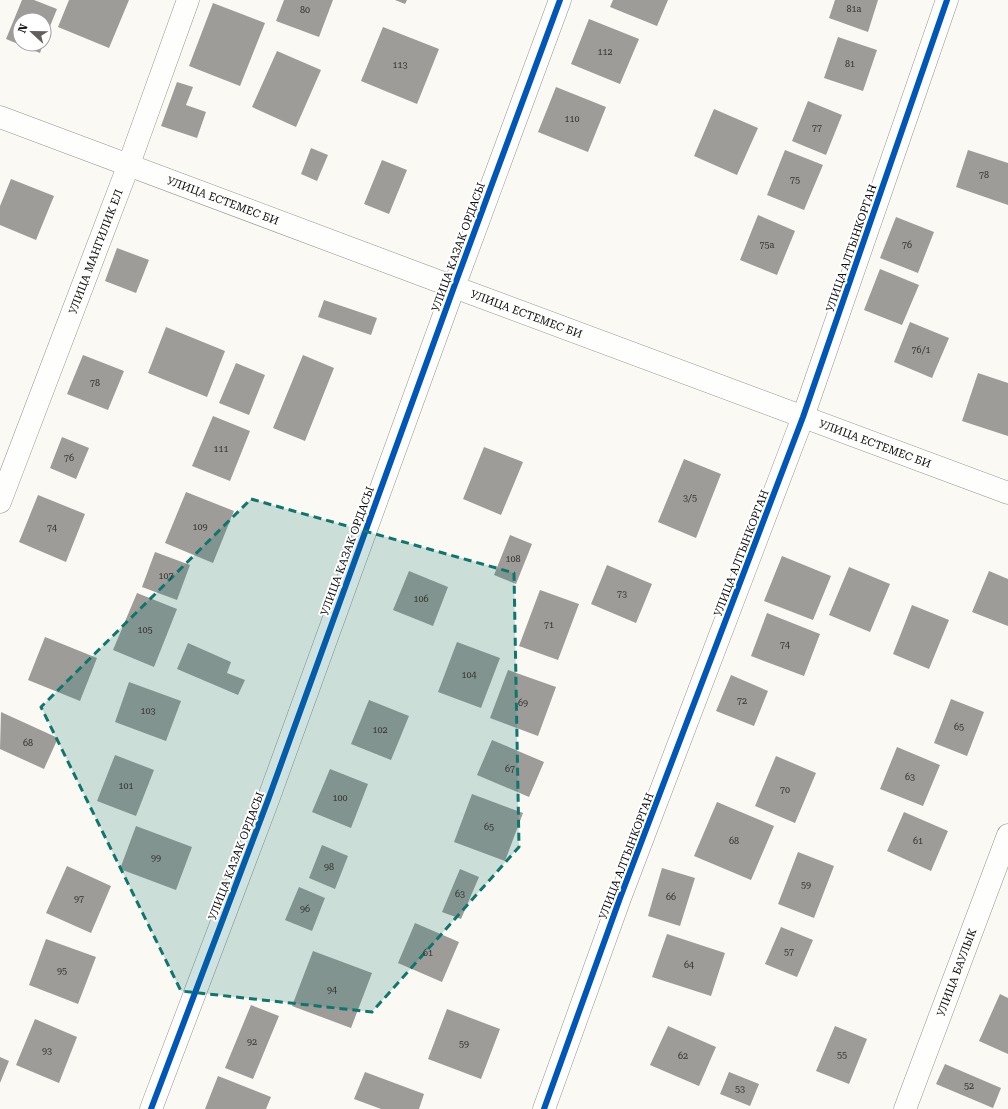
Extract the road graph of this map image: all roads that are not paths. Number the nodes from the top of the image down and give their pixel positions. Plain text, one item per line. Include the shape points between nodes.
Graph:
1 (188, 0) edge
2 (560, 0) edge
3 (947, 0) edge
4 (0, 117) edge
5 (129, 164) junction
6 (454, 287) junction
7 (803, 417) junction
8 (1008, 493) edge
9 (0, 502) edge
10 (1008, 835) edge
11 (151, 1109) edge
12 (544, 1109) edge
13 (905, 1109) edge

1 - 5 street, УЛИЦА МАНГИЛИК ЕЛ
2 - 6 street, УЛИЦА КАЗАК ОРДАСЫ
3 - 7 street, УЛИЦА АЛТЫНКОРГАН
4 - 5 street, УЛИЦА ЕСТЕМЕС БИ
5 - 6 street, УЛИЦА ЕСТЕМЕС БИ
5 - 9 street, УЛИЦА МАНГИЛИК ЕЛ
6 - 7 street, УЛИЦА ЕСТЕМЕС БИ
6 - 11 street, УЛИЦА КАЗАК ОРДАСЫ via 268,800
7 - 8 street, УЛИЦА ЕСТЕМЕС БИ
7 - 12 street, УЛИЦА АЛТЫНКОРГАН via 623,891
10 - 13 street, УЛИЦА БАУЛЫК

